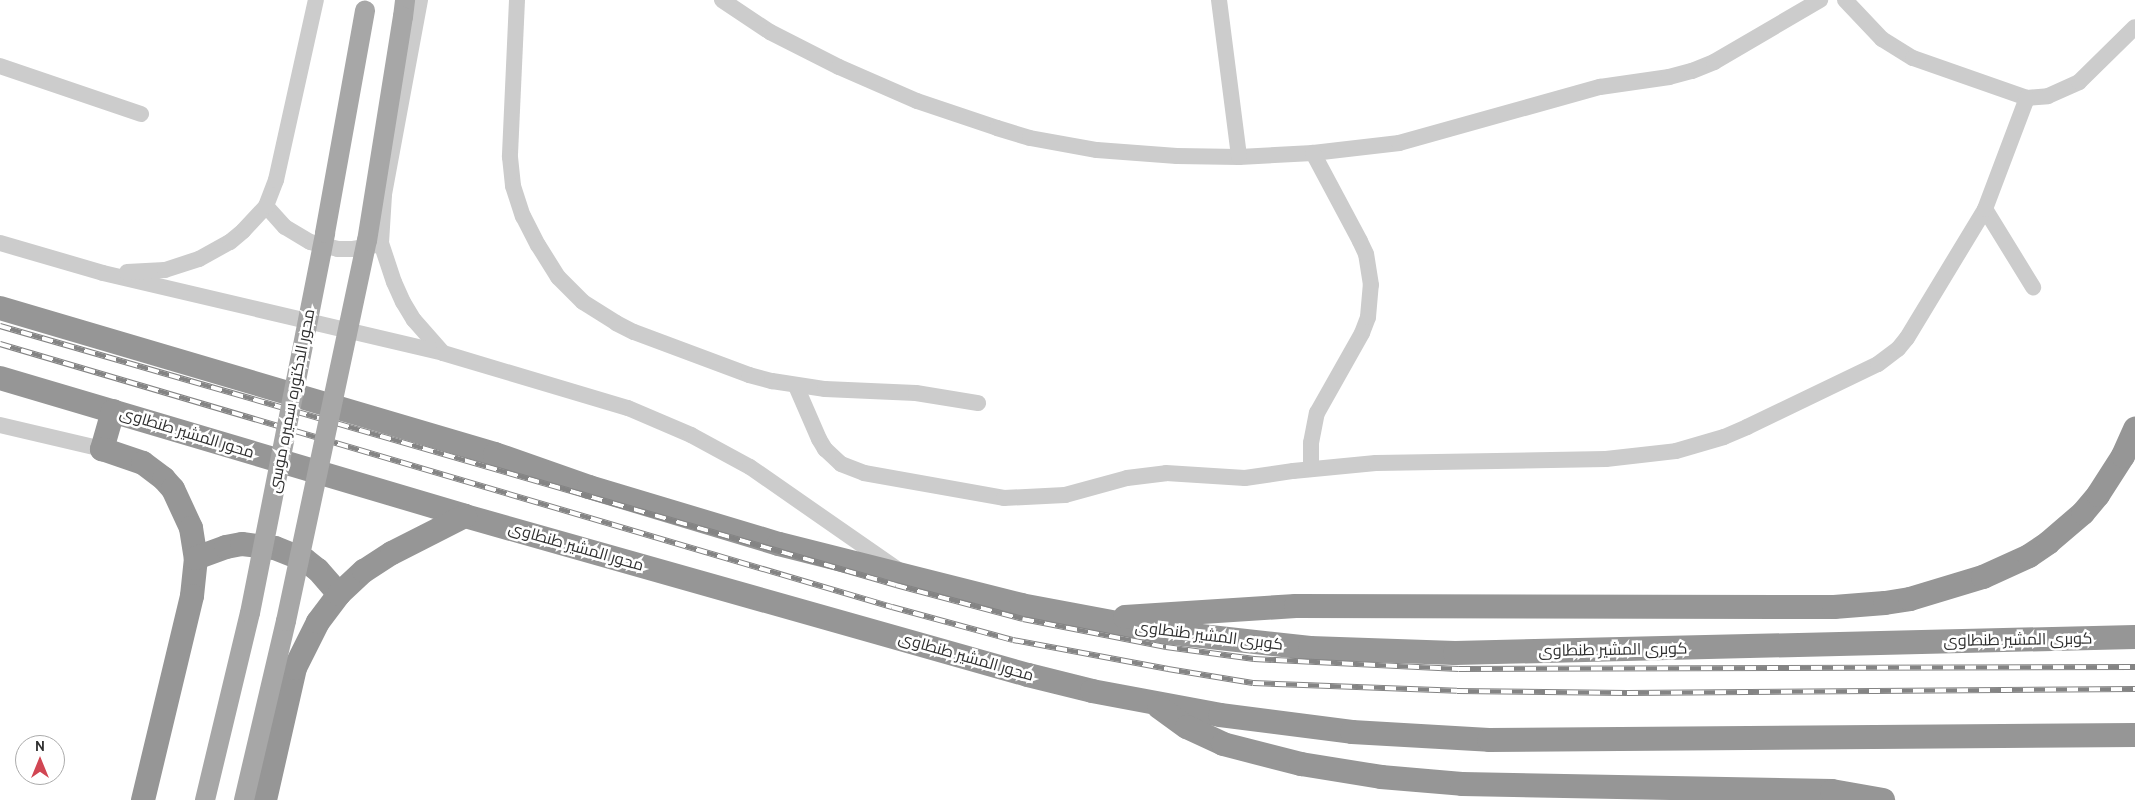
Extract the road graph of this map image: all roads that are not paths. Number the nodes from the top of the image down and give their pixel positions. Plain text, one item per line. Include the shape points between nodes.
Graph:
1 (316, 0) edge
2 (420, 0) edge
3 (517, 0) edge
4 (722, 0) edge
5 (1219, 0) edge
6 (1820, 0) edge
7 (1845, 0) edge
8 (366, 6) edge
9 (404, 8) edge
10 (2135, 27) edge
11 (0, 66) edge
12 (2027, 98) junction
13 (141, 114) dead end
14 (1313, 153) junction
15 (1239, 157) junction
16 (266, 206) junction
17 (1985, 209) junction
18 (0, 243) edge
19 (381, 243) junction
20 (103, 273) junction
21 (2033, 287) dead end
22 (0, 308) edge
23 (443, 352) junction
24 (0, 378) edge
25 (796, 386) junction
26 (978, 403) dead end
27 (113, 411) junction
28 (7, 427) edge
29 (2135, 429) edge
30 (0, 438) edge
31 (102, 450) junction
32 (1312, 469) junction
33 (465, 516) junction
34 (196, 558) junction
35 (909, 578) junction
36 (339, 594) junction
37 (1093, 620) junction
38 (2135, 637) edge
39 (1156, 704) junction
40 (2135, 735) edge
41 (143, 800) edge
42 (205, 800) edge
43 (244, 800) edge
44 (265, 800) edge
45 (1883, 800) edge

1 - 16 street via 276,180
2 - 19 street via 384,195
3 - 25 street via 511,172 522,216 558,277 598,312 634,332 748,375
4 - 15 street via 770,32 839,67 917,101 996,128 1030,138 1097,150
5 - 15 street
6 - 14 street via 1692,72 1600,87 1400,142
7 - 12 street via 1882,39 1913,58
8 - 42 main road, محور الدكتوره سميره موسى, bridge via 250,613
9 - 43 main road, bridge via 367,242
10 - 12 street via 2079,82 2059,93
11 - 13 street
12 - 17 street
14 - 15 street
14 - 32 street via 1366,254 1371,285 1368,317 1362,333 1317,412 1311,443
16 - 19 street via 285,227 324,247 353,250
16 - 20 street via 243,232 199,260 165,270
17 - 21 street
17 - 32 street via 1907,338 1888,358 1724,437 1676,451 1629,458 1376,463
18 - 20 street
19 - 23 street via 403,302 414,320
20 - 23 street
22 - 35 highway via 496,454 684,517
23 - 35 street via 596,397 690,435 778,484
24 - 27 highway, محور المشير طنطاوى
25 - 26 street via 916,392
25 - 32 street via 819,440 841,464 864,472 987,496 1022,499 1065,495 1127,478 1166,472 1246,478
27 - 31 highway
27 - 33 highway, محور المشير طنطاوى
28 - 30 street
28 - 31 street
29 - 37 highway via 2123,456 2098,495 2048,543 2029,556 1983,577 1910,599 1834,607 1296,606
31 - 34 highway via 143,463 172,489 191,528
33 - 36 highway via 378,561
33 - 39 highway, محور المشير طنطاوى via 1028,675
34 - 36 highway via 226,547 259,545 275,548 304,560 318,570
34 - 41 highway via 192,596
35 - 37 highway
36 - 44 highway via 309,636 295,668
37 - 38 highway, كوبرى المشير طنطاوى via 1310,648 1455,653
39 - 40 highway via 1284,725 1489,740
39 - 45 highway via 1187,727 1222,744 1301,764 1381,777 1462,784 1832,790

